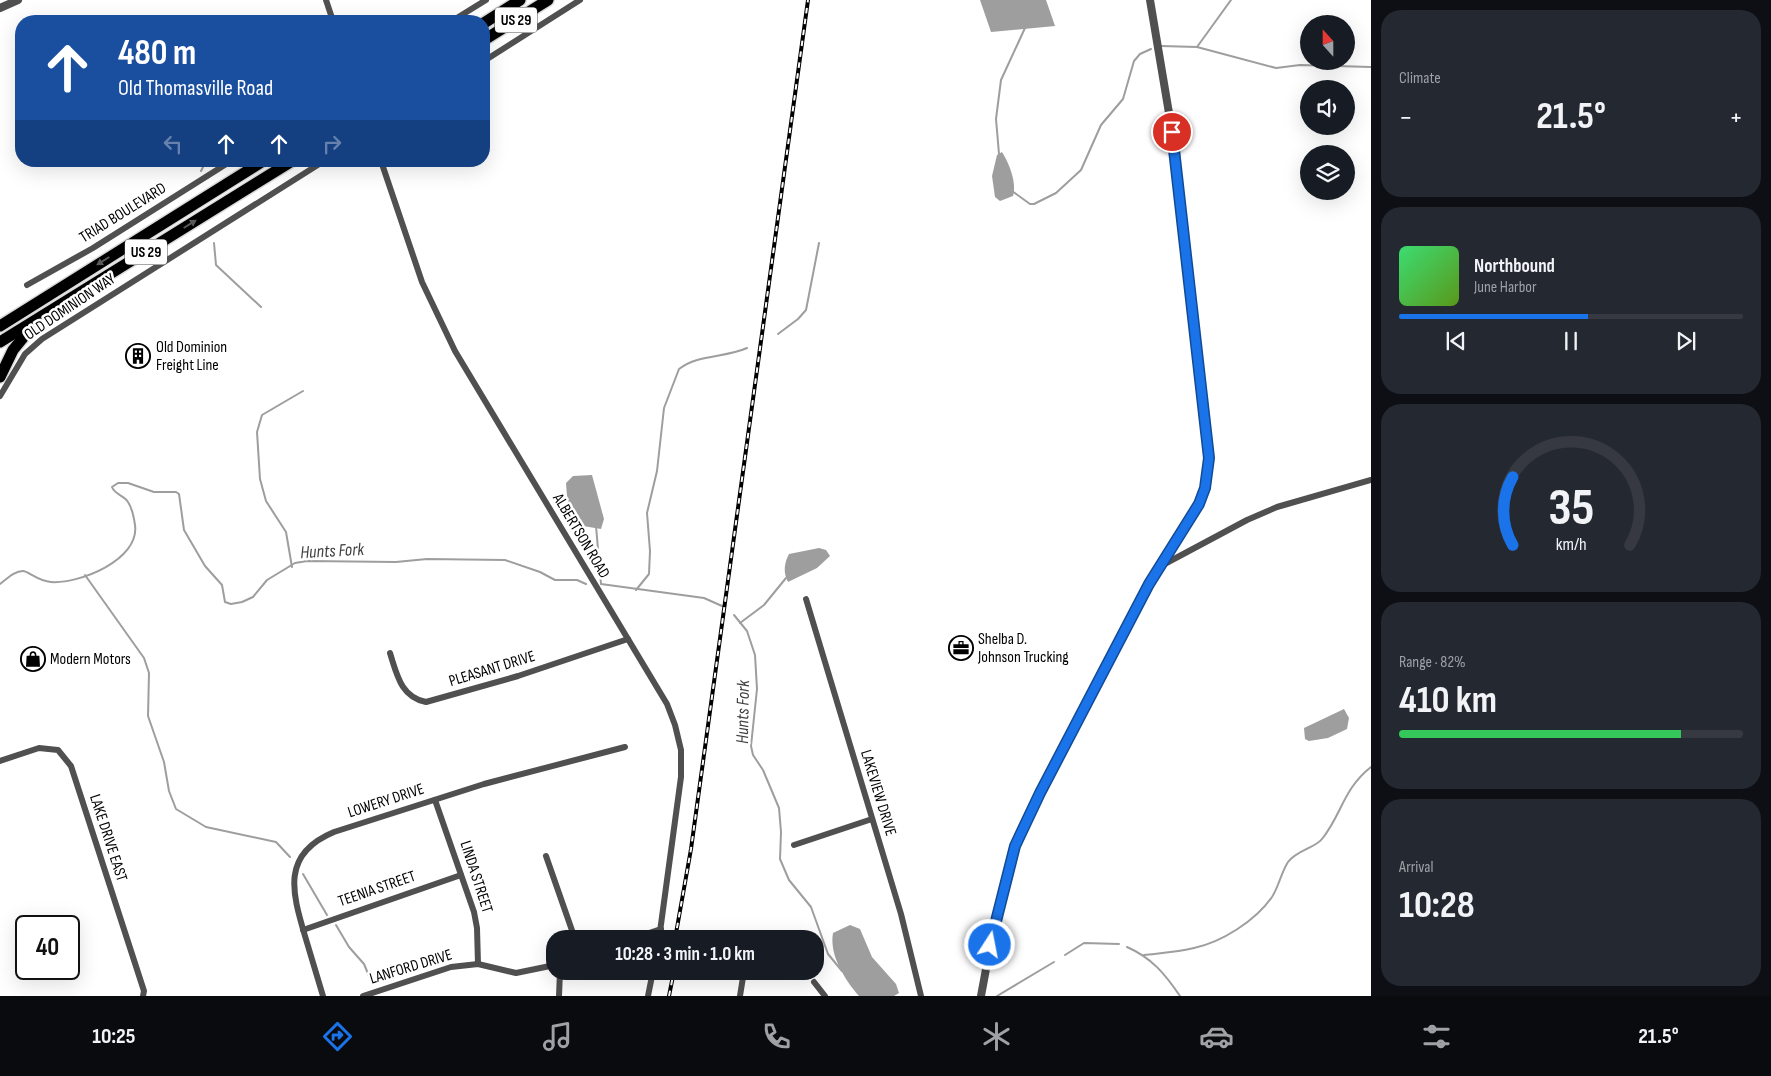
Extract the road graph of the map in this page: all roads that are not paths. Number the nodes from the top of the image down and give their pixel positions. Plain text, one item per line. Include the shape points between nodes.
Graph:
1 (18, 0) edge
2 (326, 0) edge
3 (486, 0) edge
4 (520, 0) edge
5 (548, 0) edge
6 (580, 0) edge
7 (1150, 0) edge
8 (0, 8) edge
9 (331, 15) edge
10 (462, 15) edge
11 (490, 19) edge
12 (490, 36) edge
13 (490, 57) edge
14 (221, 167) edge
15 (253, 167) edge
16 (282, 167) edge
17 (314, 167) edge
18 (383, 167) edge
19 (27, 285) dead end
20 (88, 288) junction
21 (0, 324) edge
22 (0, 342) edge
23 (0, 377) edge
24 (0, 396) edge
25 (1371, 480) edge
26 (1158, 568) junction
27 (806, 599) dead end
28 (628, 639) junction
29 (390, 653) dead end
30 (625, 747) dead end
31 (0, 761) edge
32 (434, 800) junction
33 (872, 819) junction
34 (794, 845) dead end
35 (546, 856) dead end
36 (461, 875) junction
37 (661, 929) joint
38 (303, 930) junction
39 (572, 930) edge
40 (658, 930) edge
41 (478, 964) junction
42 (546, 967) edge
43 (560, 980) edge
44 (651, 980) edge
45 (743, 980) edge
46 (814, 982) dead end
47 (144, 993) edge
48 (150, 996) edge
49 (323, 996) edge
50 (363, 996) edge
51 (559, 996) edge
52 (648, 996) edge
53 (740, 996) edge
54 (825, 996) edge
55 (920, 996) edge
56 (981, 996) edge

1 - 8 street
2 - 9 street
3 - 10 street
4 - 11 highway, US 29
5 - 12 highway, US 29
6 - 13 street
7 - 26 street via 1172,132 1209,458 1199,504
14 - 19 street, TRIAD BOULEVARD
15 -> 21 highway, US 29
20 -> 16 highway, US 29
17 - 24 street, OLD DOMINION WAY via 42,339 25,354
18 - 28 street, ALBERTSON ROAD via 422,282 442,327 480,396
20 - 22 highway, US 29
20 - 23 highway via 32,328 13,350
25 - 26 street via 1307,497 1252,518
26 - 56 street via 1015,846 994,926
27 - 33 street, LAKEVIEW DRIVE
28 - 29 street, PLEASANT DRIVE via 518,676 426,702 405,690
28 - 37 street, ALBERTSON ROAD via 667,704 681,750 678,813
30 - 32 street, LOWERY DRIVE
31 - 47 street, LAKE DRIVE EAST via 39,748 58,750 71,766
32 - 36 street, LINDA STREET
32 - 38 street, LOWERY DRIVE via 334,832 313,844 299,863 293,879 293,894
33 - 34 street
33 - 55 street, LAKEVIEW DRIVE via 901,914
35 - 39 street
36 - 38 street, TEENIA STREET
36 - 41 street, LINDA STREET via 477,928
37 - 40 street
38 - 49 street, LOWERY DRIVE
41 - 42 street, LANFORD DRIVE via 516,973
41 - 50 street, LANFORD DRIVE via 450,967
43 - 51 street
44 - 52 street
45 - 53 street
46 - 54 street
47 - 48 street

